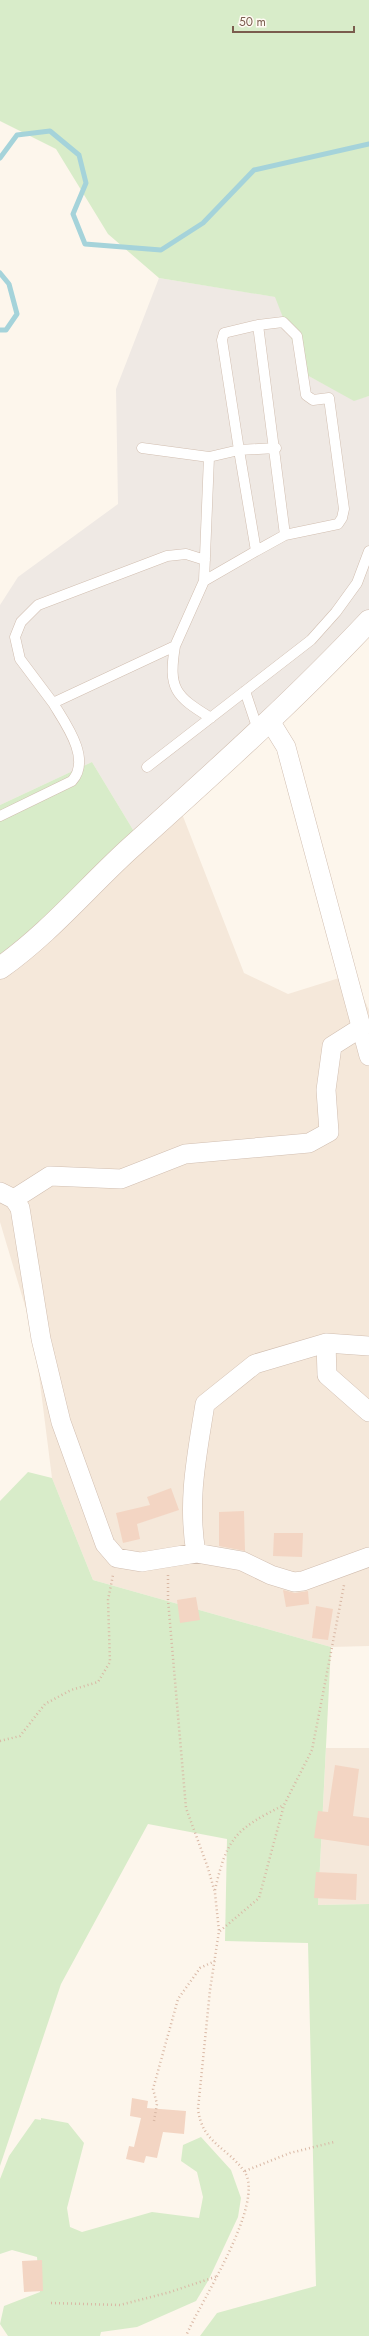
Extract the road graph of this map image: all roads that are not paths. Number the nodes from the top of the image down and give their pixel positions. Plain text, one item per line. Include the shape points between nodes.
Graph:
1 (258, 325) junction
2 (142, 448) dead end
3 (276, 448) junction
4 (239, 450) junction
5 (209, 457) junction
6 (285, 535) junction
7 (256, 551) junction
8 (369, 551) edge
9 (205, 560) junction
10 (204, 581) junction
11 (369, 621) edge
12 (175, 646) junction
13 (245, 691) junction
14 (53, 703) junction
15 (211, 718) junction
16 (264, 727) junction
17 (147, 767) dead end
18 (0, 816) edge
19 (0, 968) edge
20 (362, 1027) junction
21 (369, 1056) edge
22 (7, 1195) edge
23 (326, 1343) junction
24 (369, 1346) edge
25 (369, 1412) edge
26 (196, 1553) junction
27 (369, 1557) edge

1 - 3 lane
1 - 4 lane via 229,330 224,333 222,340
1 - 6 lane via 283,322 297,336 306,395 313,400 329,398 344,508 338,524
2 - 5 lane
3 - 4 lane
3 - 6 lane
4 - 5 lane
4 - 7 lane
5 - 9 lane
6 - 7 lane
7 - 10 lane
8 - 13 lane via 357,583 336,612 311,640
9 - 10 lane
9 - 14 lane via 186,554 167,556 38,605 21,622 15,637 20,659
10 - 12 lane
11 - 16 street
12 - 14 lane
12 - 15 lane via 171,670 173,684 186,703
13 - 15 lane
13 - 16 lane
14 - 18 lane via 71,733 79,760 78,774 72,781
15 - 17 lane
16 - 19 street via 125,854 56,923
16 - 20 street via 286,746
20 - 21 street
20 - 22 street via 332,1046 326,1090 329,1132 309,1143 186,1154 121,1179 50,1176
22 - 26 street via 20,1208 41,1339 61,1422 105,1544 117,1558 141,1562
23 - 24 street
23 - 25 street via 326,1374
23 - 26 street via 255,1364 205,1404 193,1483 192,1525
26 - 27 street via 242,1561 271,1575 294,1582

